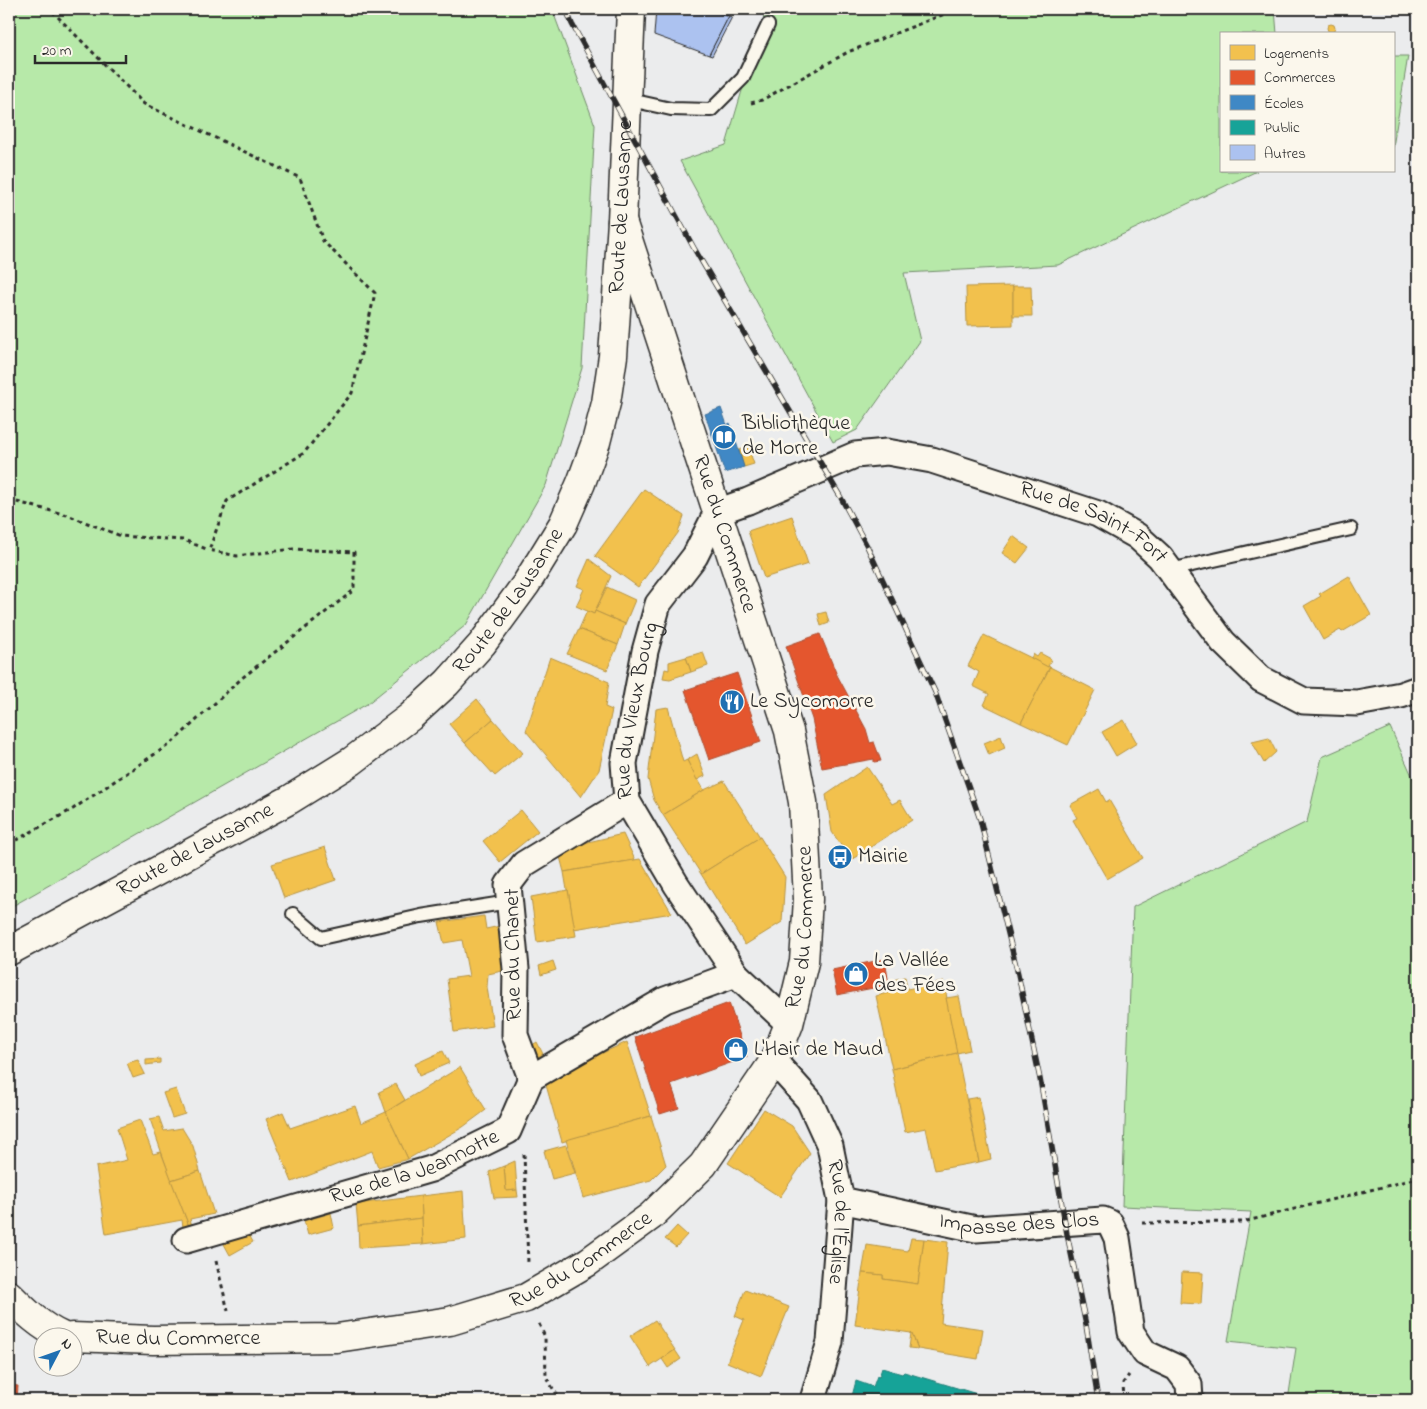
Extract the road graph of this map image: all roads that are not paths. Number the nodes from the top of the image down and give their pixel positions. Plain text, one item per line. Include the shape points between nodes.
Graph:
1 (631, 9) edge
2 (768, 25) dead end
3 (626, 99) junction
4 (622, 221) junction
5 (717, 512) junction
6 (1351, 529) dead end
7 (1170, 570) junction
8 (1418, 689) edge
9 (627, 801) junction
10 (509, 902) junction
11 (293, 914) dead end
12 (9, 951) edge
13 (736, 974) junction
14 (790, 1024) junction
15 (774, 1061) junction
16 (531, 1078) junction
17 (841, 1200) junction
18 (198, 1237) road end
19 (14, 1308) edge
20 (41, 1326) edge
21 (82, 1337) edge
22 (813, 1400) edge
23 (1190, 1400) edge

1 - 3 street, Route de Lausanne
2 - 3 lane via 743,78 711,110 671,109
3 - 4 street, Route de Lausanne
4 - 5 street, Rue du Commerce
4 - 12 street, Route de Lausanne via 613,356 596,442 563,524 526,584 482,644 410,717 352,761 288,800
5 - 7 street, Rue de Saint-Fort via 855,455 887,452 932,460 1098,514 1137,536
5 - 9 street, Rue du Vieux Bourg via 695,556 658,604 645,651 624,763
5 - 14 street, Rue du Commerce via 789,731 803,802 808,899 804,962
6 - 7 lane
7 - 8 street, Rue de Saint-Fort via 1229,648 1261,679 1304,701 1357,703
9 - 10 street, Rue du Chanet via 524,864 508,886
9 - 13 street, Rue du Vieux Bourg via 676,884
10 - 11 lane via 421,916 321,938
10 - 16 street, Rue du Chanet via 516,969 515,1034
13 - 14 street, Rue du Vieux Bourg
13 - 16 street via 665,1000
14 - 15 street, Rue du Commerce
15 - 17 street, Rue de l'Église via 809,1100 830,1146
15 - 21 street, Rue du Commerce via 703,1165 651,1216 588,1262 526,1298 450,1321 337,1338
16 - 18 street, Rue de la Jeannotte via 508,1131 432,1169
17 - 22 street, Rue de l'Église via 830,1342
17 - 23 street, Impasse des Clos via 976,1229 1103,1220 1110,1223 1117,1238 1131,1332 1146,1353 1177,1368 1189,1384
19 - 20 street, Rue du Commerce

